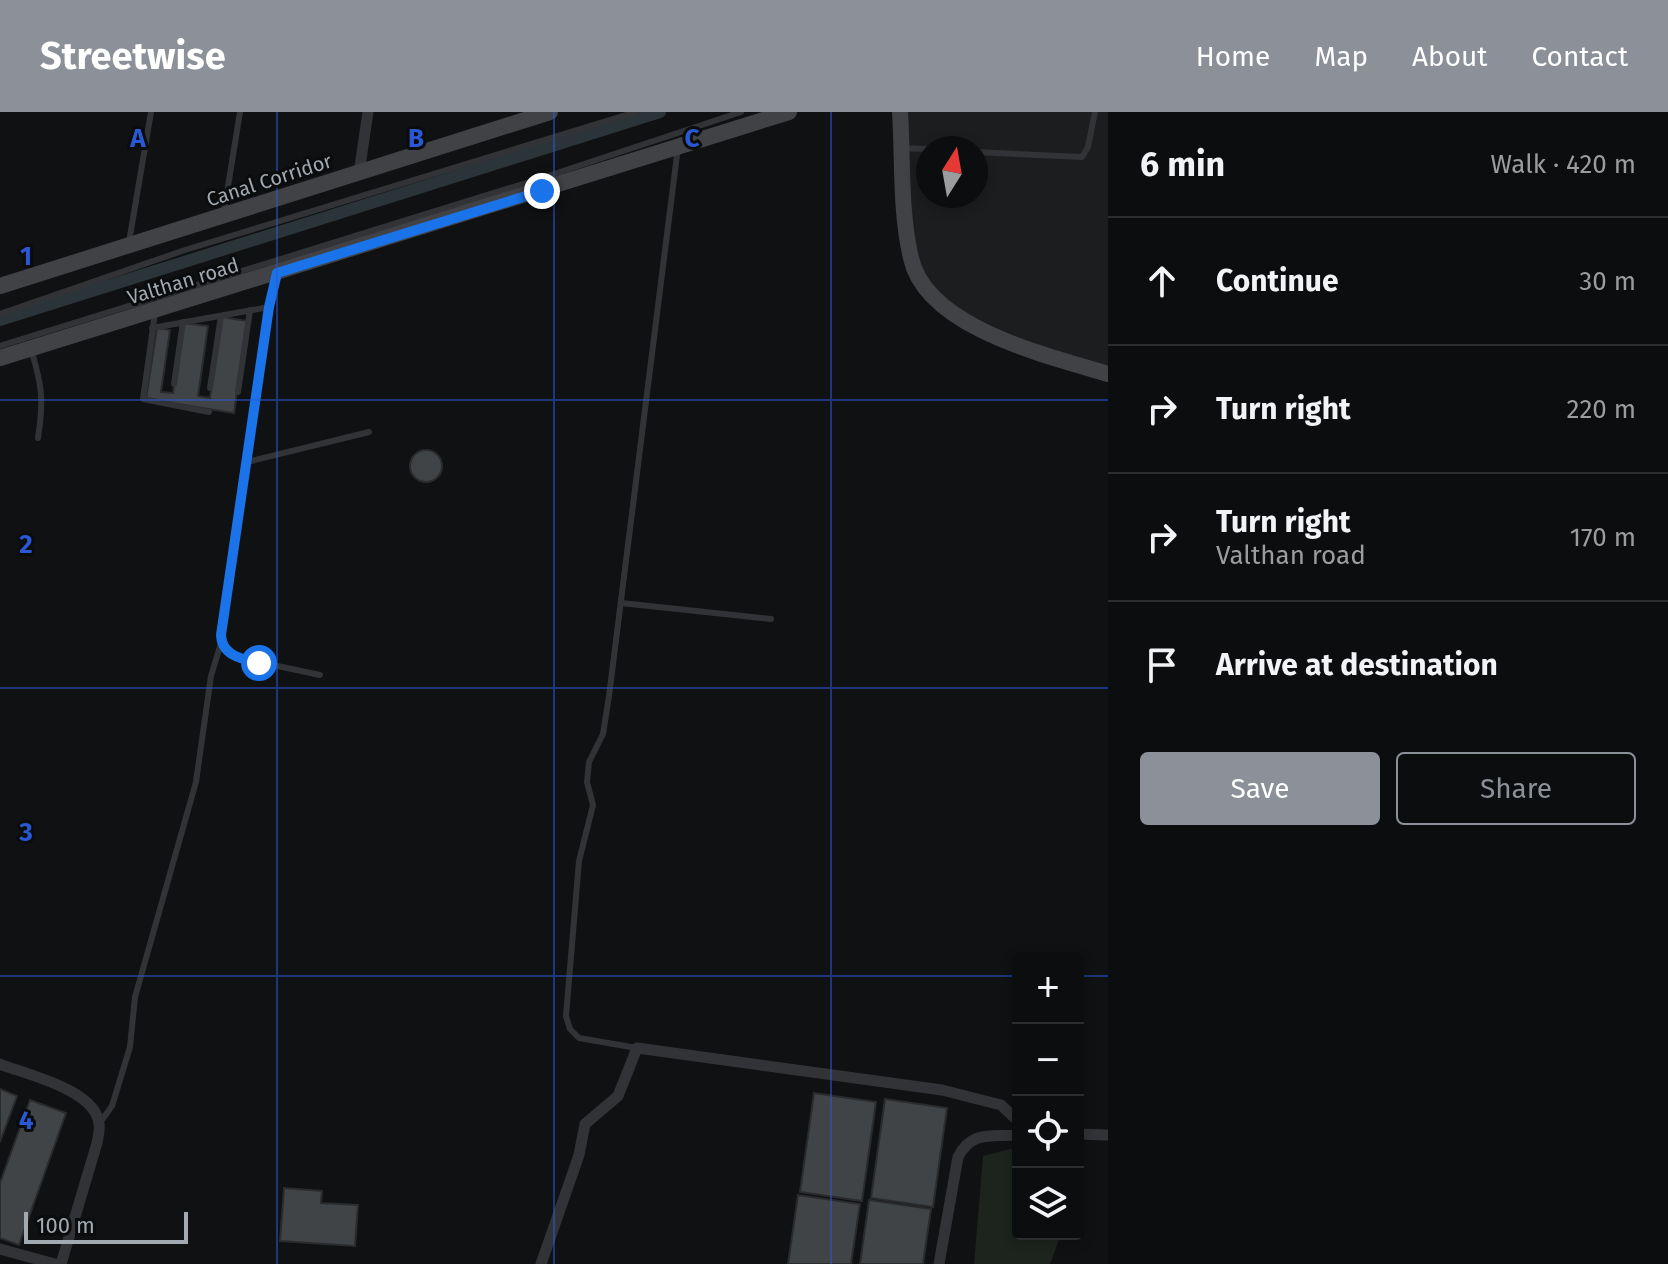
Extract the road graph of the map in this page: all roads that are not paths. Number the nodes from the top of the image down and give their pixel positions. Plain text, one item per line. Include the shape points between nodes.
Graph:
1 (151, 112) edge
2 (240, 112) edge
3 (368, 112) edge
4 (550, 112) edge
5 (636, 112) edge
6 (741, 112) edge
7 (789, 112) edge
8 (900, 112) edge
9 (1095, 112) edge
10 (678, 147) junction
11 (902, 148) junction
12 (916, 149) edge
13 (988, 153) edge
14 (359, 173) junction
15 (223, 215) junction
16 (128, 245) junction
17 (277, 273) junction
18 (0, 286) edge
19 (269, 307) junction
20 (156, 309) junction
21 (250, 310) junction
22 (0, 314) edge
23 (221, 316) junction
24 (183, 322) junction
25 (152, 328) junction
26 (0, 346) edge
27 (31, 349) junction
28 (0, 358) edge
29 (1108, 374) edge
30 (174, 384) dead end
31 (210, 388) dead end
32 (238, 392) dead end
33 (209, 412) dead end
34 (369, 432) dead end
35 (38, 438) dead end
36 (247, 462) junction
37 (621, 603) junction
38 (771, 619) dead end
39 (221, 643) junction
40 (320, 675) dead end
41 (637, 1048) junction
42 (0, 1064) edge
43 (1012, 1115) edge
44 (99, 1124) junction
45 (1084, 1134) edge
46 (1012, 1135) edge
47 (1108, 1135) edge
48 (0, 1249) edge
49 (58, 1264) edge
50 (541, 1264) edge
51 (939, 1264) edge

1 - 16 lane
2 - 15 lane
3 - 14 street
4 - 14 main road, Canal Corridor
5 - 22 lane via 185,250
6 - 26 lane
7 - 10 main road, Valthan road
8 - 11 main road
9 - 13 lane via 1082,157
10 - 17 main road, Valthan road
10 - 37 lane
11 - 12 lane
11 - 29 main road via 911,262 939,305 1009,343
14 - 15 main road, Canal Corridor
15 - 16 main road, Canal Corridor
16 - 18 main road, Canal Corridor
17 - 19 lane
17 - 20 main road, Valthan road
19 - 21 lane
19 - 36 lane
20 - 25 lane
20 - 27 main road, Valthan road
21 - 23 lane
21 - 32 lane
23 - 24 lane
23 - 31 lane
24 - 25 lane
24 - 30 lane
25 - 33 lane via 143,399
27 - 28 main road, Valthan road
27 - 35 lane via 42,390
34 - 36 lane
36 - 39 lane
37 - 38 lane
37 - 41 lane via 603,734 589,762 593,805 579,861 566,1016 579,1038
39 - 40 lane via 235,657
39 - 44 lane via 211,676 196,782 135,997 130,1047 112,1106
41 - 43 street via 942,1090 1001,1105
41 - 50 street via 618,1096 585,1124
42 - 44 street via 80,1095 94,1109
44 - 49 street
45 - 47 street
46 - 51 street via 972,1138 964,1144
48 - 49 street

